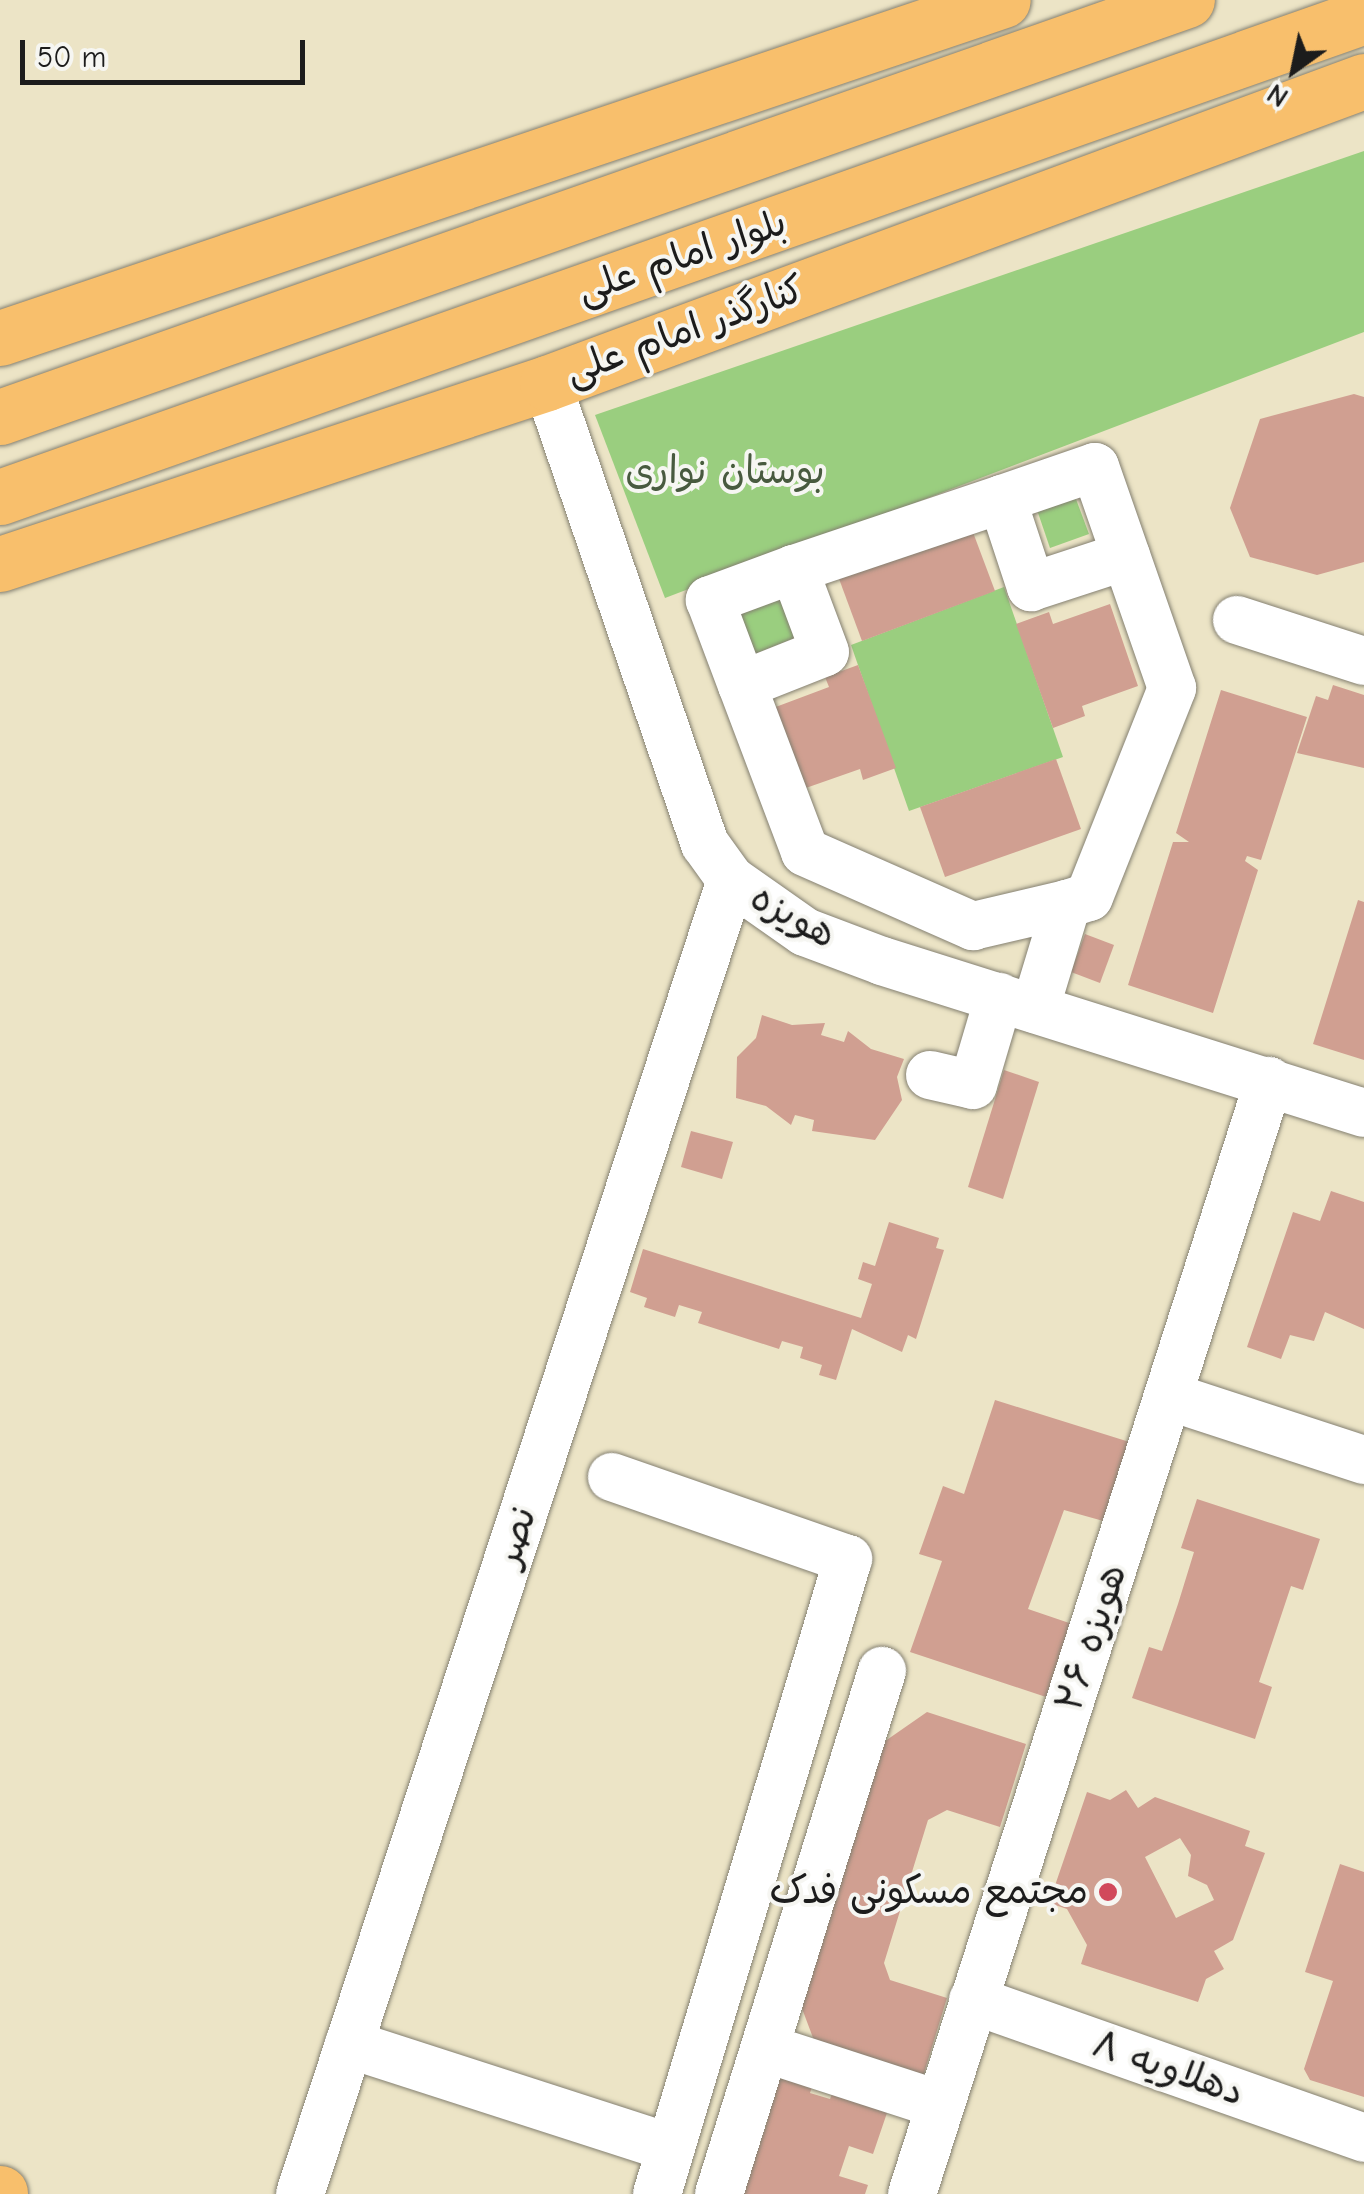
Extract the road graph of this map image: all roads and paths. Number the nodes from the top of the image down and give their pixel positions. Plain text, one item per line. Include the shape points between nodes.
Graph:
1 (1004, 0) edge
2 (1187, 0) edge
3 (1364, 16) edge
4 (1364, 80) edge
5 (0, 338) edge
6 (547, 382) junction
7 (0, 417) edge
8 (0, 496) edge
9 (1002, 500) junction
10 (1126, 556) junction
11 (0, 564) edge
12 (794, 569) junction
13 (1237, 620) dead end
14 (1364, 661) edge
15 (742, 685) junction
16 (731, 880) junction
17 (1066, 904) junction
18 (1017, 1003) junction
19 (930, 1075) dead end
20 (1269, 1082) junction
21 (1364, 1113) edge
22 (1171, 1397) junction
23 (1364, 1460) edge
24 (612, 1477) dead end
25 (882, 1671) dead end
26 (973, 2000) junction
27 (350, 2044) junction
28 (765, 2048) junction
29 (940, 2105) junction
30 (1364, 2138) edge
31 (671, 2148) junction
32 (300, 2194) edge
33 (657, 2194) edge
34 (719, 2194) edge
35 (912, 2194) edge

1 - 5 main road
2 - 7 main road, بلوار امام علی
3 - 8 main road, بلوار امام علی
4 - 6 main road, کنارگذر امام علی
6 - 11 main road, کنارگذر امام علی
6 - 16 street, هویزه via 705,844
9 - 10 street via 1031,587
9 - 10 street via 1096,467
9 - 12 street
10 - 17 street via 1172,688 1090,898
12 - 15 street via 825,652
12 - 15 street via 710,600
13 - 14 street
15 - 17 street via 805,852 973,926
16 - 18 street, هویزه via 805,932
16 - 27 street, نصر
17 - 18 street
18 - 19 street via 973,1085
18 - 20 street, هویزه
20 - 21 street, هویزه
20 - 22 street, هویزه ۲۶
22 - 23 street
22 - 26 street, هویزه ۲۶
24 - 31 street via 848,1558
25 - 28 street
26 - 29 street, هویزه ۲۶
26 - 30 street, دهلاویه ۸
27 - 31 street
27 - 32 street, نصر
28 - 29 street
28 - 34 street
29 - 35 street, هویزه ۲۶
31 - 33 street

